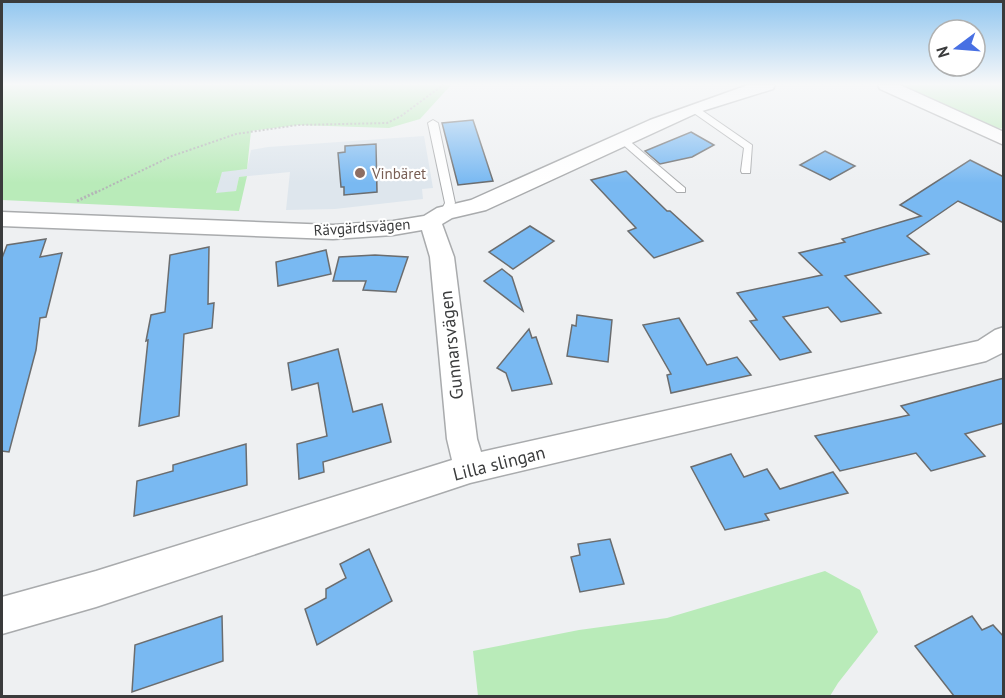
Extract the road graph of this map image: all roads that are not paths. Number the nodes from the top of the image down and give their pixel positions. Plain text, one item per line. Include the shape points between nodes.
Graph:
1 (674, 118) edge
2 (706, 118) edge
3 (957, 118) edge
4 (433, 123) dead end
5 (1004, 139) edge
6 (623, 140) junction
7 (746, 171) dead end
8 (681, 190) dead end
9 (438, 217) junction
10 (2, 219) edge
11 (1004, 338) edge
12 (470, 469) junction
13 (2, 616) edge

1 - 6 street, Rävgärdsvägen
2 - 7 lane via 749,147
3 - 5 street
4 - 9 lane via 450,203
6 - 8 lane
6 - 9 street, Rävgärdsvägen via 478,206
9 - 10 street, Rävgärdsvägen via 393,228 333,232
9 - 12 street, Gunnarsvägen via 462,440
11 - 12 street, Lilla slingan via 986,350
12 - 13 street, Lilla slingan

